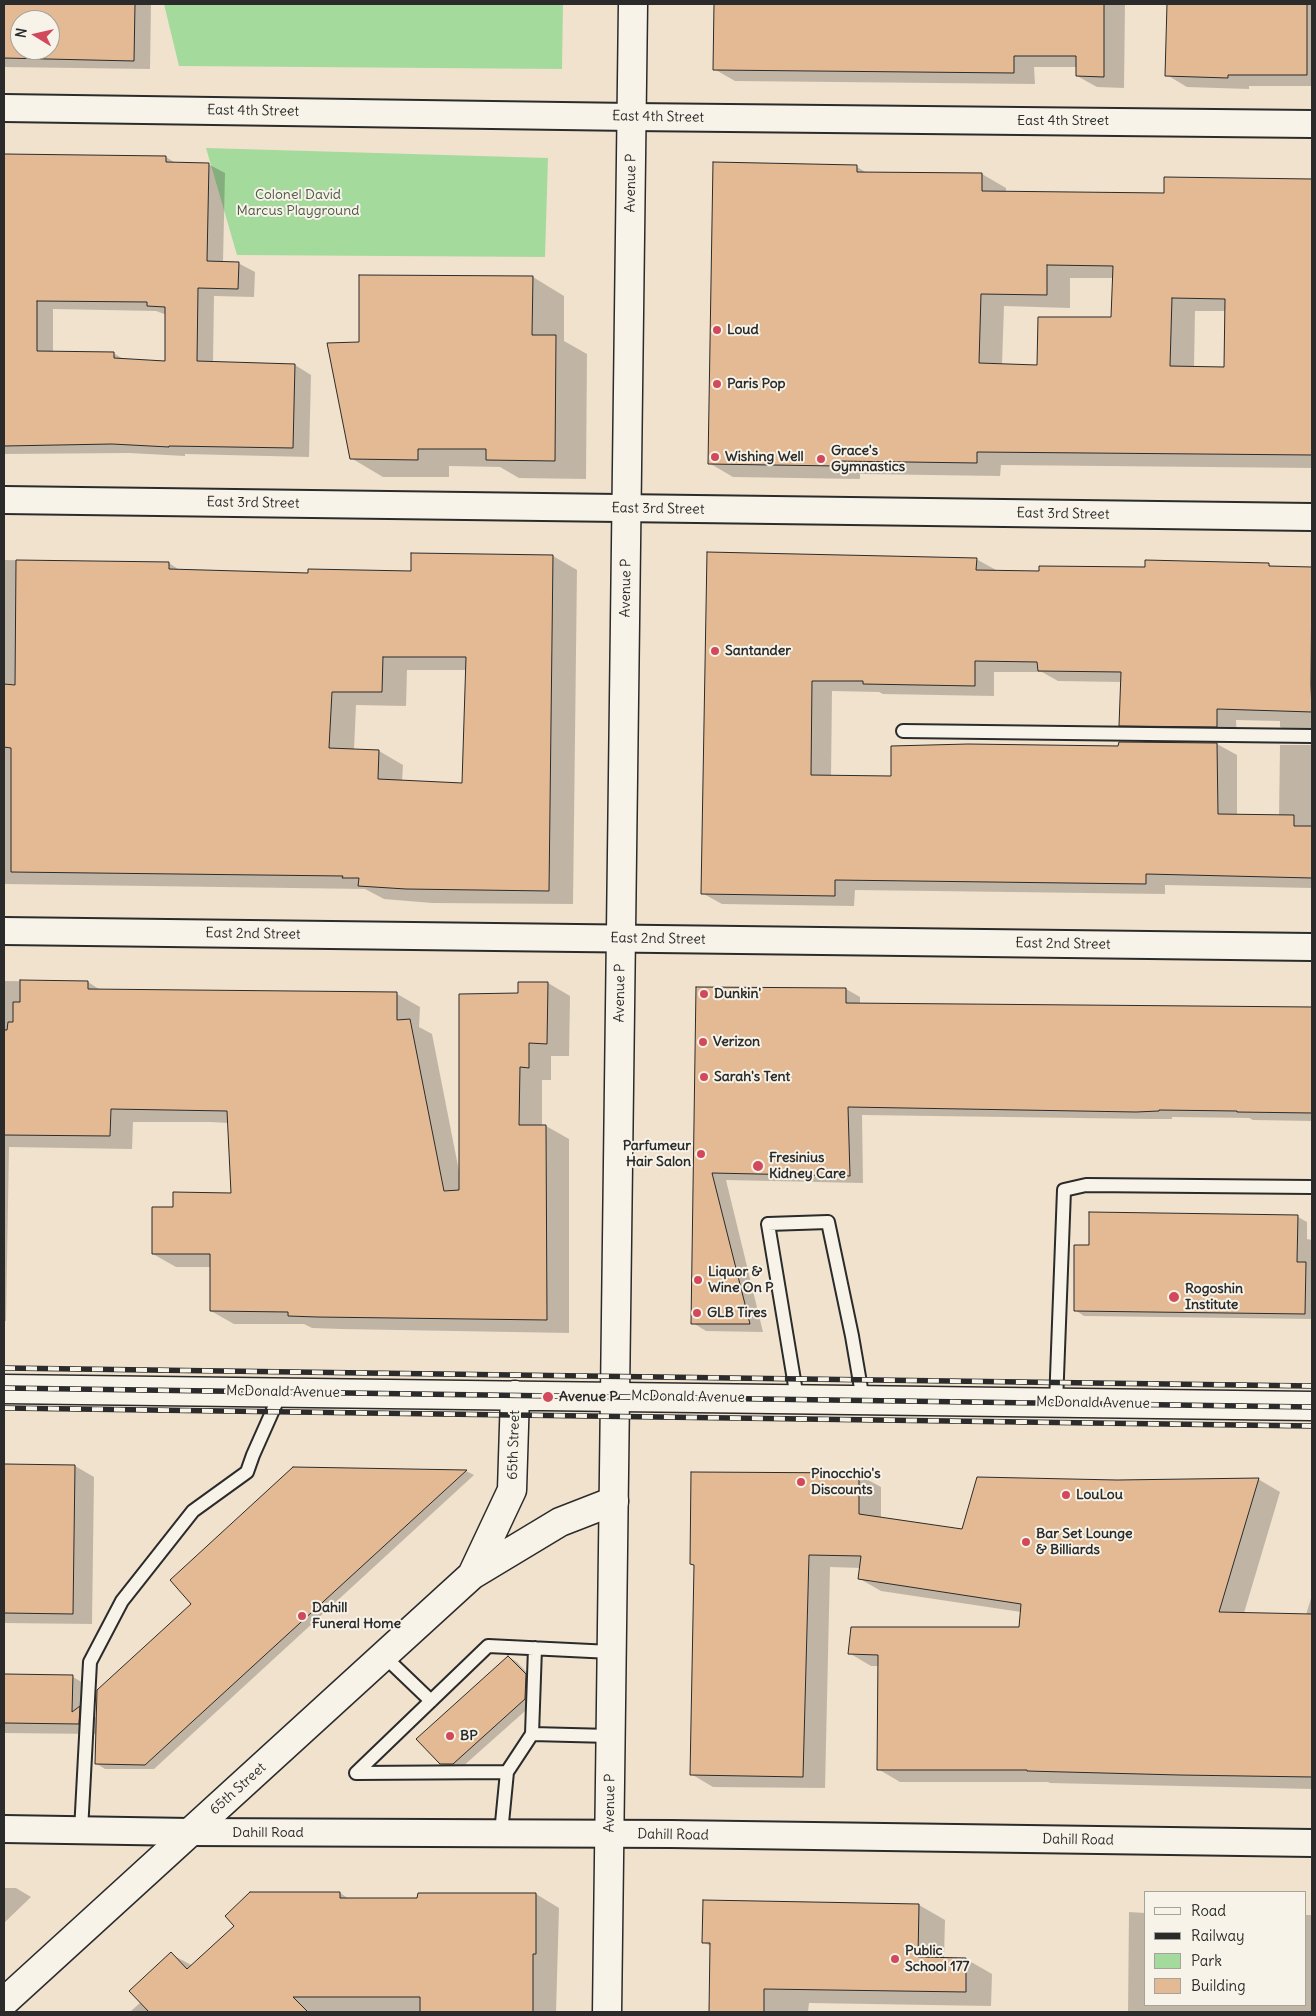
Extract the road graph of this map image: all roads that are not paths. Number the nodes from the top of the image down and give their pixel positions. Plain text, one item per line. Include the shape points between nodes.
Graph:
1 (634, 4) edge
2 (4, 108) edge
3 (632, 117) junction
4 (1312, 124) edge
5 (4, 500) edge
6 (627, 508) junction
7 (1312, 517) edge
8 (904, 732) dead end
9 (1312, 736) edge
10 (4, 930) edge
11 (621, 938) junction
12 (1312, 947) edge
13 (1312, 1187) edge
14 (4, 1388) edge
15 (281, 1392) junction
16 (515, 1395) junction
17 (615, 1396) junction
18 (797, 1398) junction
19 (863, 1400) junction
20 (1056, 1402) junction
21 (1312, 1406) edge
22 (614, 1501) junction
23 (472, 1575) junction
24 (535, 1648) junction
25 (612, 1652) junction
26 (384, 1656) junction
27 (431, 1701) junction
28 (532, 1734) junction
29 (610, 1736) junction
30 (507, 1772) junction
31 (4, 1829) edge
32 (81, 1831) junction
33 (190, 1832) junction
34 (502, 1834) junction
35 (609, 1834) junction
36 (1312, 1843) edge
37 (4, 2002) edge
38 (607, 2012) edge

1 - 3 main road, Avenue P
2 - 3 street, East 4th Street
3 - 4 street, East 4th Street
3 - 6 main road, Avenue P
5 - 6 street, East 3rd Street
6 - 7 street, East 3rd Street
6 - 11 main road, Avenue P
8 - 9 lane
10 - 11 street, East 2nd Street
11 - 12 street, East 2nd Street
11 - 17 main road, Avenue P
13 - 20 lane via 1086,1185 1064,1190
14 - 15 main road, McDonald Avenue
15 - 16 main road, McDonald Avenue
15 - 32 lane via 247,1472 193,1511 122,1601 90,1662
16 - 17 main road, McDonald Avenue
16 - 23 main road, 65th Street via 512,1490
17 - 18 main road, McDonald Avenue
17 - 22 main road, Avenue P
18 - 19 main road, McDonald Avenue
18 - 19 lane via 768,1224 828,1222
19 - 20 main road, McDonald Avenue
20 - 21 main road, McDonald Avenue
22 - 23 main road, 65th Street via 560,1522
22 - 25 main road, Avenue P
23 - 26 main road, 65th Street
24 - 25 lane
24 - 27 lane via 488,1646
24 - 28 lane
25 - 29 main road, Avenue P
26 - 27 lane
26 - 33 main road, 65th Street
27 - 30 lane via 356,1773
28 - 29 lane
28 - 30 lane
29 - 35 main road, Avenue P
30 - 34 lane
31 - 32 street, Dahill Road
32 - 33 street, Dahill Road
33 - 34 street, Dahill Road
33 - 37 main road, 65th Street
34 - 35 street, Dahill Road
35 - 36 street, Dahill Road
35 - 38 main road, Avenue P

